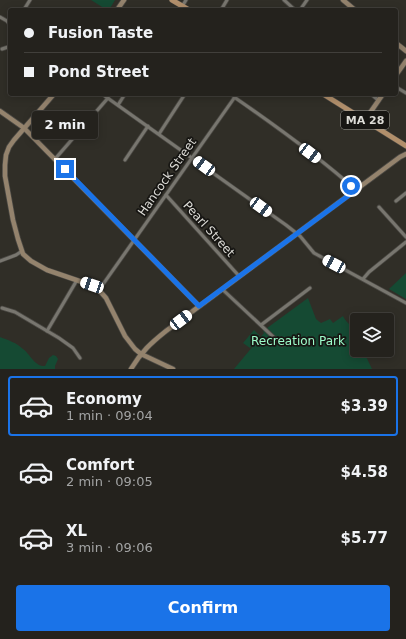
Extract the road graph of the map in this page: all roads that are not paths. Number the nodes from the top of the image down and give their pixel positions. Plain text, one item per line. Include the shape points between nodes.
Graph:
1 (30, 0) edge
2 (124, 0) edge
3 (172, 0) edge
4 (186, 0) edge
5 (284, 0) edge
6 (343, 0) edge
7 (25, 8) dead end
8 (118, 8) edge
9 (181, 8) edge
10 (293, 8) edge
11 (353, 8) edge
12 (0, 17) edge
13 (8, 23) edge
14 (398, 44) edge
15 (8, 47) edge
16 (2, 49) dead end
17 (406, 51) edge
18 (406, 61) edge
19 (398, 72) edge
20 (52, 96) edge
21 (105, 96) edge
22 (124, 96) edge
23 (184, 96) edge
24 (236, 96) edge
25 (326, 96) edge
26 (373, 96) edge
27 (381, 96) edge
28 (108, 98) junction
29 (378, 100) junction
30 (118, 105) junction
31 (0, 111) edge
32 (365, 120) junction
33 (148, 126) junction
34 (24, 128) junction
35 (159, 134) junction
36 (406, 146) edge
37 (406, 154) edge
38 (192, 157) junction
39 (55, 159) junction
40 (125, 160) dead end
41 (3, 176) edge
42 (356, 190) junction
43 (406, 193) edge
44 (166, 195) junction
45 (396, 201) dead end
46 (379, 207) dead end
47 (296, 234) junction
48 (406, 237) edge
49 (134, 240) junction
50 (406, 242) edge
51 (22, 251) junction
52 (0, 261) edge
53 (239, 276) junction
54 (362, 279) junction
55 (77, 280) junction
56 (310, 288) dead end
57 (222, 289) junction
58 (99, 290) junction
59 (406, 303) edge
60 (199, 306) junction
61 (2, 308) dead end
62 (261, 325) junction
63 (47, 331) junction
64 (282, 345) dead end
65 (141, 354) junction
66 (80, 358) dead end
67 (131, 369) edge
68 (173, 369) edge

1 - 7 street
2 - 8 main road
3 - 9 main road
4 - 9 street
5 - 10 street
6 - 11 main road
12 - 13 street
14 - 17 main road
15 - 16 street
18 - 19 main road
20 - 34 main road
21 - 28 street
22 - 30 street
23 - 35 street
24 - 38 street, Hancock Street
24 - 42 street
25 - 32 main road, MA 28
26 - 29 street
27 - 29 main road
28 - 30 street
28 - 39 street
29 - 32 main road
30 - 33 street
31 - 34 main road
32 - 36 main road, MA 28
33 - 35 street
33 - 40 street
34 - 39 main road
34 - 41 main road via 8,150
35 - 38 street
37 - 42 main road
38 - 44 street, Hancock Street
38 - 47 street
39 - 49 main road
41 - 51 main road
42 - 47 main road
43 - 45 street
44 - 49 street, Hancock Street
44 - 53 street, Pearl Street
46 - 48 street
47 - 53 main road
47 - 54 street via 314,253
49 - 58 street, Hancock Street
49 - 60 main road
50 - 54 street
51 - 52 street
51 - 55 main road via 29,260
53 - 57 main road
54 - 59 street
55 - 58 main road
55 - 63 street
56 - 62 street
57 - 60 main road
57 - 62 street
58 - 65 main road via 106,298 127,339
60 - 65 main road
61 - 63 street via 15,312
62 - 64 street
63 - 66 street via 73,348
65 - 67 main road
65 - 68 main road

